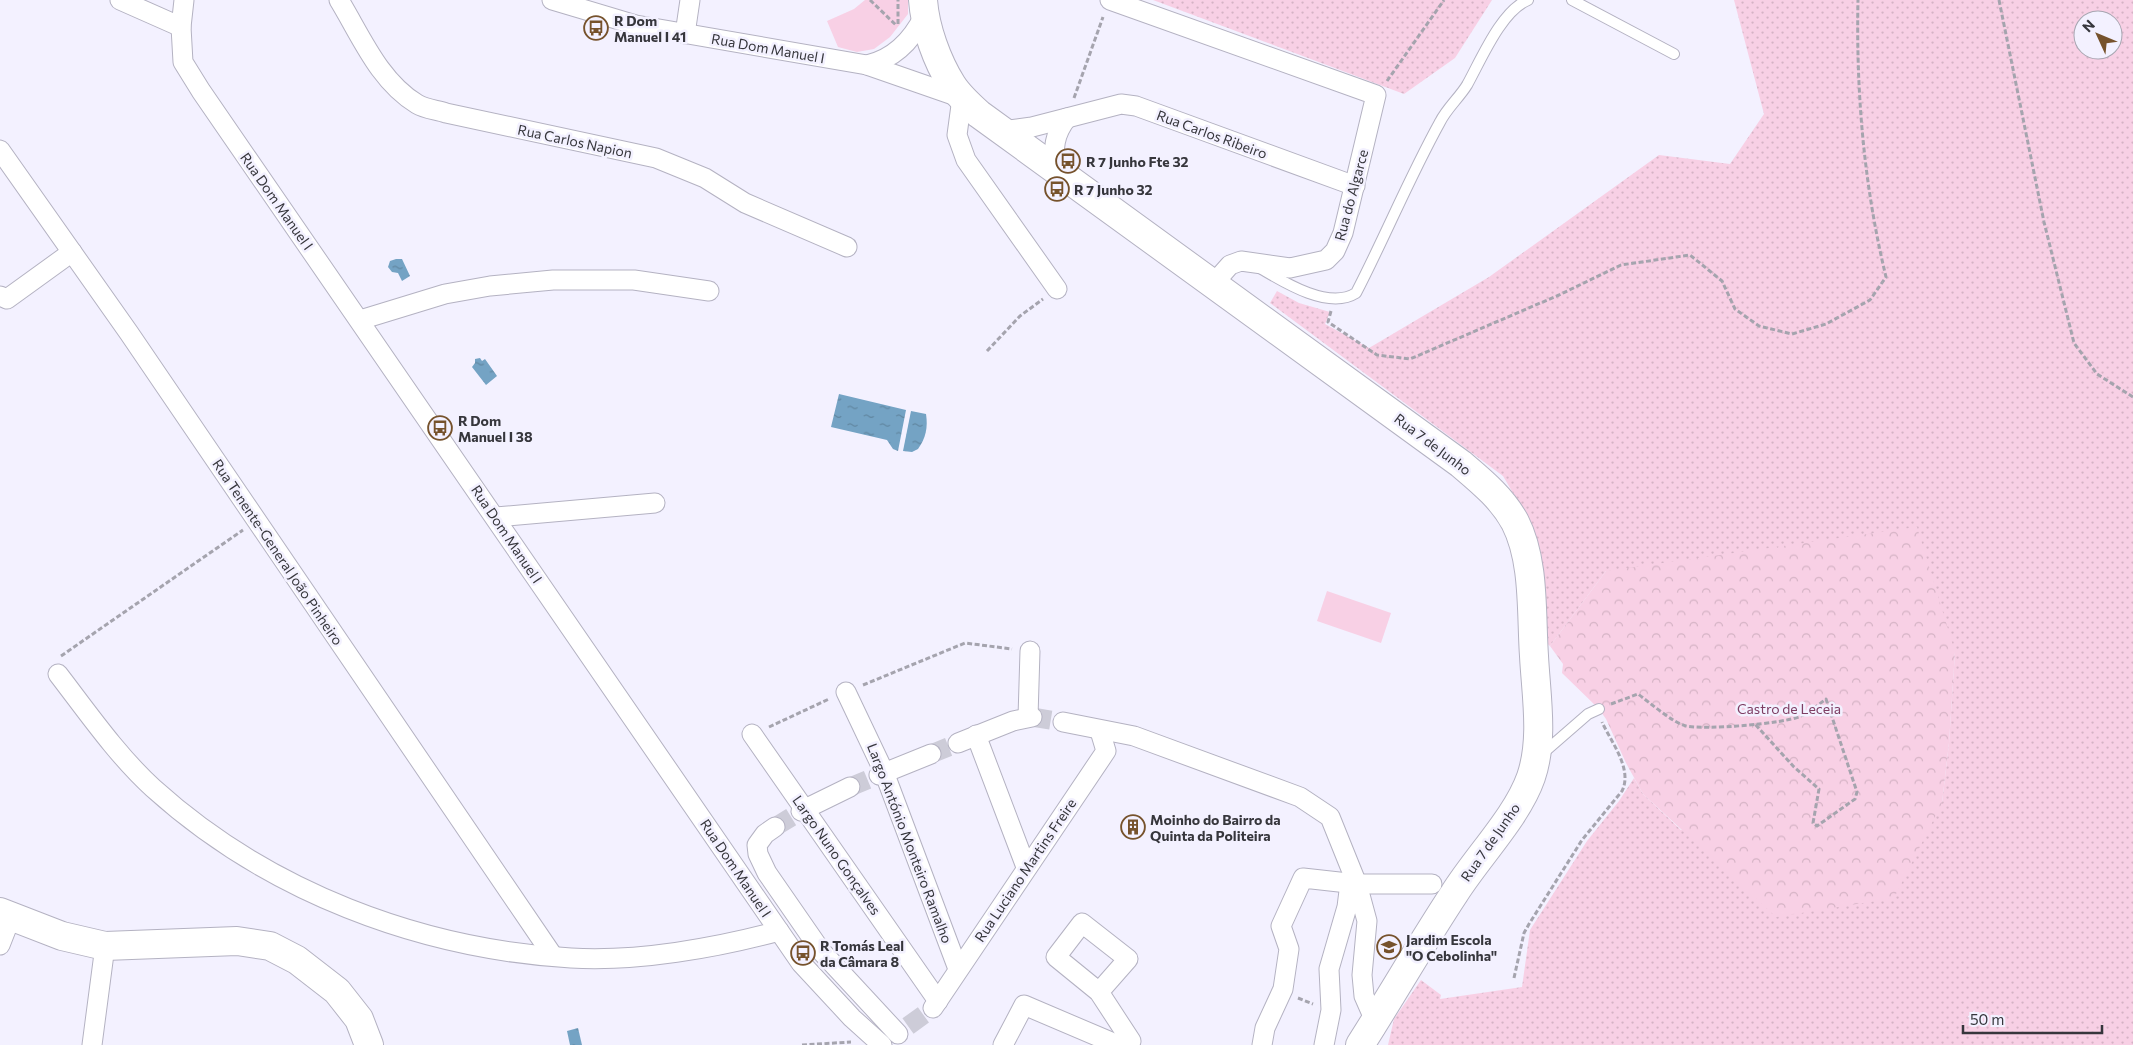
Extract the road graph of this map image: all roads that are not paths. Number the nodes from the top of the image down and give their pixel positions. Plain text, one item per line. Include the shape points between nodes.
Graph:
1 (120, 0) edge
2 (184, 0) edge
3 (339, 0) edge
4 (552, 0) edge
5 (690, 0) edge
6 (1528, 0) edge
7 (1572, 0) edge
8 (1108, 5) edge
9 (914, 20) edge
10 (180, 27) junction
11 (685, 34) junction
12 (1674, 54) dead end
13 (867, 65) junction
14 (962, 98) junction
15 (1067, 118) junction
16 (1002, 131) junction
17 (0, 150) edge
18 (1055, 169) junction
19 (1355, 186) junction
20 (847, 247) dead end
21 (72, 252) junction
22 (1253, 264) junction
23 (1214, 284) junction
24 (1057, 289) road end
25 (708, 291) dead end
26 (0, 296) edge
27 (360, 320) junction
28 (655, 503) dead end
29 (496, 517) junction
30 (1030, 651) road end
31 (58, 666) road end
32 (846, 692) road end
33 (1597, 710) road end
34 (1063, 722) tunnel mouth
35 (1100, 731) junction
36 (752, 734) road end
37 (976, 735) junction
38 (958, 743) tunnel mouth
39 (931, 754) tunnel mouth
40 (1536, 760) junction
41 (882, 773) junction
42 (850, 787) tunnel mouth
43 (803, 810) junction
44 (775, 828) tunnel mouth
45 (1026, 868) junction
46 (1354, 883) junction
47 (1432, 884) dead end
48 (5, 914) edge
49 (779, 931) junction
50 (0, 945) edge
51 (105, 946) junction
52 (553, 956) junction
53 (958, 968) junction
54 (1100, 992) dead end
55 (936, 1004) joint
56 (1375, 1033) edge
57 (890, 1037) edge
58 (1009, 1043) edge
59 (1127, 1044) edge
60 (92, 1045) edge
61 (369, 1045) edge
62 (1262, 1045) edge
63 (1324, 1045) edge
64 (1360, 1045) edge

1 - 10 street
2 - 10 street, Rua Dom Manuel I
3 - 20 street, Rua Carlos Napion via 383,74 418,105 656,158 705,178 746,203
4 - 11 street, Rua Dom Manuel I via 636,25
5 - 11 street
6 - 22 lane via 1505,19 1464,90 1440,120 1356,293 1347,298 1310,294
7 - 12 lane
8 - 19 street, Rua do Algarce via 1376,95
9 - 13 street via 889,57
9 - 14 main road, Rua 7 de Junho via 935,50 951,85
10 - 27 street, Rua Dom Manuel I via 182,62
11 - 13 street, Rua Dom Manuel I
13 - 14 street, Rua Dom Manuel I
14 - 16 main road, Rua 7 de Junho
14 - 24 street via 957,135 966,160
15 - 16 street, Rua Carlos Ribeiro
15 - 18 street via 1054,142
15 - 19 street, Rua Carlos Ribeiro via 1121,104 1136,106
16 - 18 main road, Rua 7 de Junho
17 - 21 street, Rua Tenente-General João Pinheiro
18 - 23 main road, Rua 7 de Junho
19 - 22 street, Rua do Algarce via 1344,233 1335,252 1326,260 1290,268
21 - 26 street via 7,299
21 - 52 street, Rua Tenente-General João Pinheiro
22 - 23 street, Rua do Algarce via 1241,261 1230,265
23 - 40 main road, Rua 7 de Junho via 1461,464 1491,490 1514,522 1524,545 1529,575 1538,733
25 - 27 street via 634,280 553,280 445,294
27 - 29 street, Rua Dom Manuel I
28 - 29 street
29 - 49 street, Rua Dom Manuel I
30 - 37 street via 1030,717
31 - 52 street via 131,767 153,788 191,819 280,877 330,902 380,921 506,951
32 - 41 street, Largo António Monteiro Ramalho
33 - 40 lane via 1588,714
34 - 35 street
35 - 45 street, Rua Luciano Martins Freire via 1106,751
35 - 46 street via 1134,736 1300,797 1330,817
36 - 43 street, Largo Nuno Gonçalves
37 - 38 street
37 - 45 street
39 - 41 street
40 - 56 main road, Rua 7 de Junho via 1521,798 1454,893
41 - 53 street, Largo António Monteiro Ramalho
42 - 43 street
43 - 55 street, Largo Nuno Gonçalves
44 - 57 street via 765,834 757,845 768,873 821,951
45 - 53 street, Rua Luciano Martins Freire
46 - 47 street
46 - 56 street via 1367,921 1362,975 1364,996
46 - 62 street via 1303,878 1281,926 1289,949 1282,989 1265,1028
46 - 63 street via 1330,969 1331,1010
48 - 50 street
48 - 51 main road via 62,936
49 - 52 street via 744,940 648,955
49 - 57 street, Rua Dom Manuel I via 801,963 852,1018
51 - 60 street
51 - 61 main road via 237,941 270,946 297,960 337,991 359,1019
53 - 55 street, Rua Luciano Martins Freire
54 - 59 street
56 - 64 main road, Rua 7 de Junho
58 - 59 street via 1024,1005

